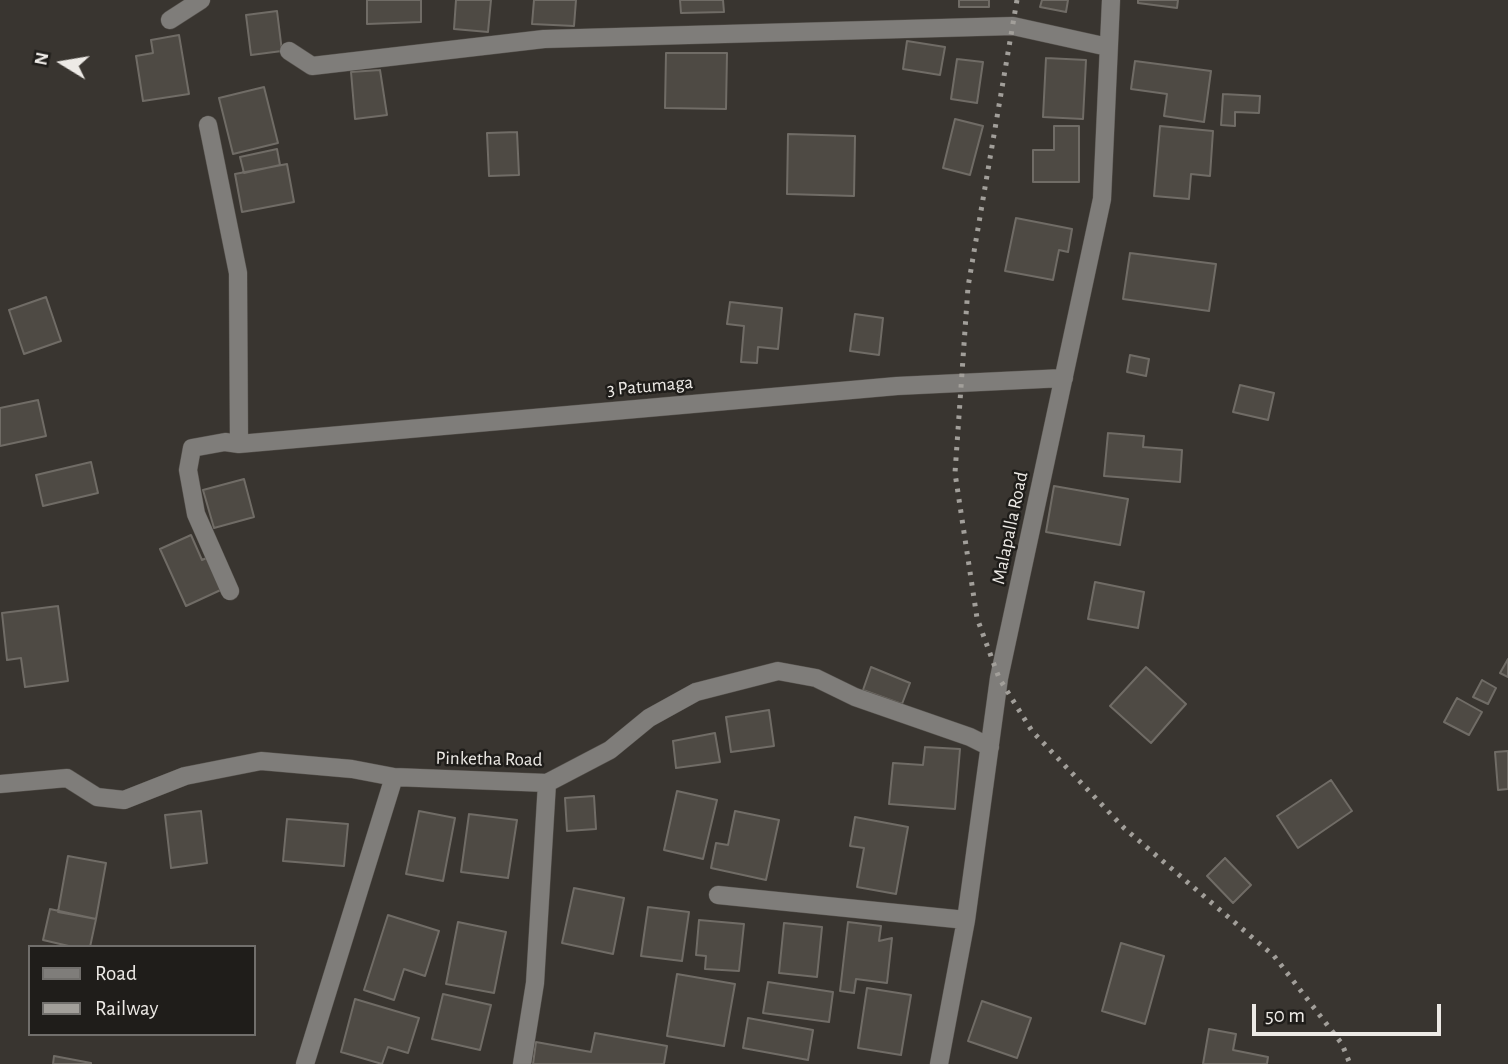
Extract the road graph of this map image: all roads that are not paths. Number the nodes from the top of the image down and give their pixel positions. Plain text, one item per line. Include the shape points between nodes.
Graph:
1 (201, 0) edge
2 (1111, 0) edge
3 (170, 20) dead end
4 (1108, 47) junction
5 (289, 51) dead end
6 (208, 125) dead end
7 (1065, 378) junction
8 (239, 444) junction
9 (230, 591) dead end
10 (990, 747) junction
11 (394, 777) junction
12 (547, 783) junction
13 (0, 784) edge
14 (718, 895) dead end
15 (966, 920) junction
16 (305, 1064) edge
17 (522, 1064) edge
18 (939, 1064) edge

1 - 3 street
2 - 4 street, Malapalla Road
4 - 5 street via 1013,26 544,39 312,66
4 - 7 street, Malapalla Road via 1102,199
6 - 8 street via 238,273
7 - 8 street, 3 Patumaga via 883,387
7 - 10 street, Malapalla Road via 999,678
8 - 9 street, 3 Patumaga via 192,448 188,470 196,514
10 - 12 street, Pinketha Road via 816,678 778,671 696,692 649,718 610,750
10 - 15 street, Malapalla Road
11 - 12 street, Pinketha Road
11 - 13 street, Pinketha Road via 261,761 185,776 124,800 97,797 67,778
11 - 16 street
12 - 17 street via 535,983
14 - 15 street
15 - 18 street, Malapalla Road

